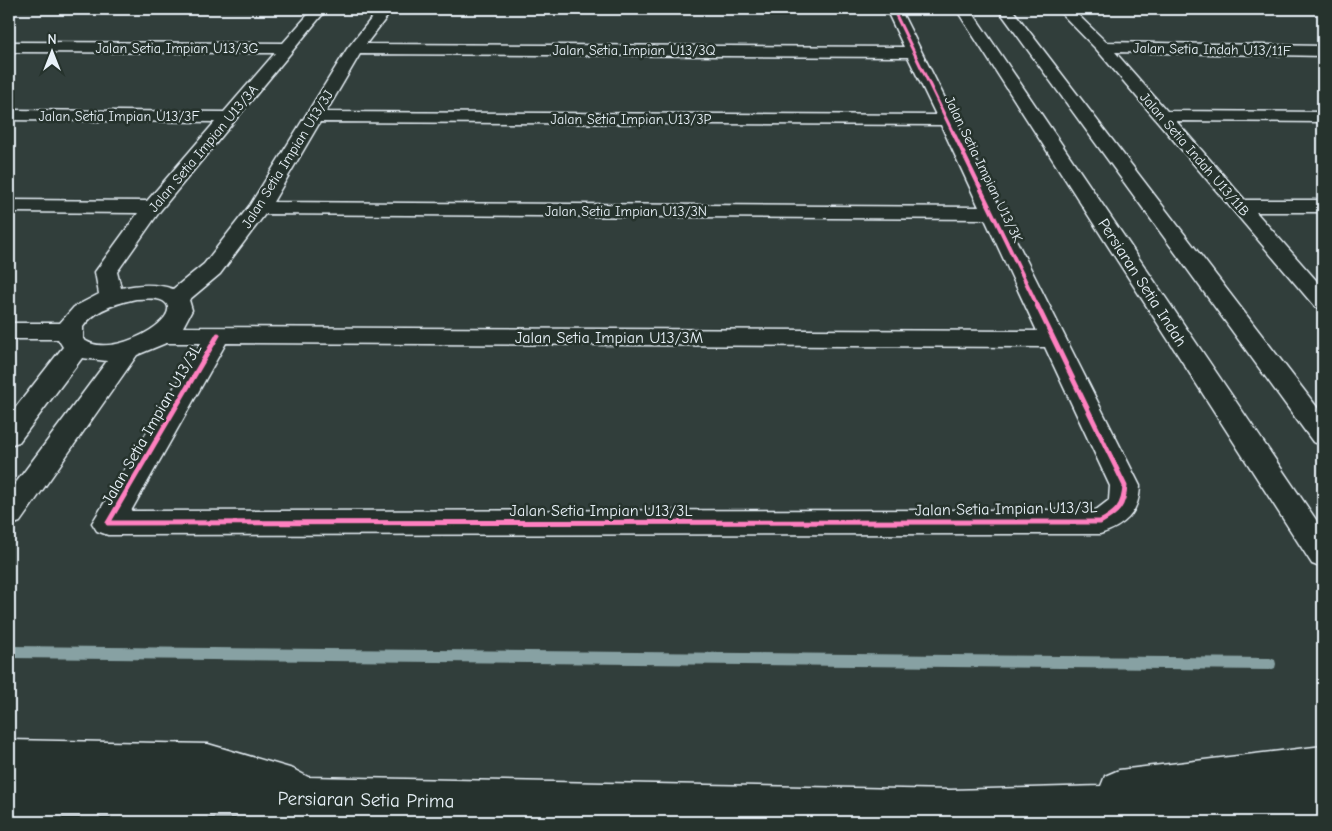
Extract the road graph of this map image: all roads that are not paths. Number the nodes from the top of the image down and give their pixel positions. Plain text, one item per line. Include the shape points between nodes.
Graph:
1 (320, 9) edge
2 (386, 9) edge
3 (893, 9) edge
4 (963, 9) edge
5 (1005, 9) edge
6 (1064, 9) edge
7 (9, 47) edge
8 (1102, 47) junction
9 (285, 48) junction
10 (355, 49) junction
11 (1323, 51) edge
12 (914, 52) junction
13 (9, 115) edge
14 (1161, 116) junction
15 (228, 117) junction
16 (314, 117) junction
17 (1323, 117) edge
18 (948, 120) junction
19 (9, 206) edge
20 (1239, 206) junction
21 (1323, 206) edge
22 (153, 207) junction
23 (259, 208) junction
24 (993, 213) junction
25 (111, 297) junction
26 (175, 299) junction
27 (1323, 302) edge
28 (9, 332) edge
29 (162, 335) junction
30 (218, 335) junction
31 (1055, 339) junction
32 (72, 340) junction
33 (128, 350) junction
34 (9, 435) edge
35 (1323, 436) edge
36 (9, 514) edge
37 (1323, 555) edge
38 (9, 759) edge
39 (1323, 764) edge
40 (9, 797) edge
41 (322, 798) junction
42 (1323, 800) edge
43 (951, 810) junction

1 - 9 street, Jalan Setia Impian U13/3A
2 - 10 street, Jalan Setia Impian U13/3J
3 - 12 street, Jalan Setia Impian U13/3K
4 - 37 street, Persiaran Setia Indah
5 - 35 street
6 - 8 street, Jalan Setia Indah U13/11B
7 - 9 street, Jalan Setia Impian U13/3G
8 - 11 street, Jalan Setia Indah U13/11F
8 - 14 street, Jalan Setia Indah U13/11B
9 - 15 street, Jalan Setia Impian U13/3A
10 - 12 street, Jalan Setia Impian U13/3Q
10 - 16 street, Jalan Setia Impian U13/3J
12 - 18 street, Jalan Setia Impian U13/3K
13 - 15 street, Jalan Setia Impian U13/3F
14 - 17 street
14 - 20 street, Jalan Setia Indah U13/11B
15 - 22 street, Jalan Setia Impian U13/3A
16 - 18 street, Jalan Setia Impian U13/3P
16 - 23 street, Jalan Setia Impian U13/3J
18 - 24 street, Jalan Setia Impian U13/3K
19 - 22 street
20 - 21 street
20 - 27 street, Jalan Setia Indah U13/11B
22 - 25 street, Jalan Setia Impian U13/3A via 106,272
23 - 24 street, Jalan Setia Impian U13/3N
23 - 26 street, Jalan Setia Impian U13/3J via 212,269
24 - 31 street, Jalan Setia Impian U13/3K
25 - 26 street via 159,292
25 - 32 street via 82,312 72,322
26 - 29 street via 180,306 179,315 174,325
28 - 32 street
29 - 30 street, Jalan Setia Impian U13/3M
29 - 33 street
30 - 31 street, Jalan Setia Impian U13/3M
30 - 31 street, Jalan Setia Impian U13/3L via 108,522 1100,522 1117,514 1125,502 1125,486
32 - 33 street via 98,353
32 - 34 street
33 - 36 street
38 - 41 street via 208,763
39 - 43 street
40 - 41 street, Persiaran Setia Prima
41 - 43 street, Persiaran Setia Prima
42 - 43 street, Persiaran Setia Prima

